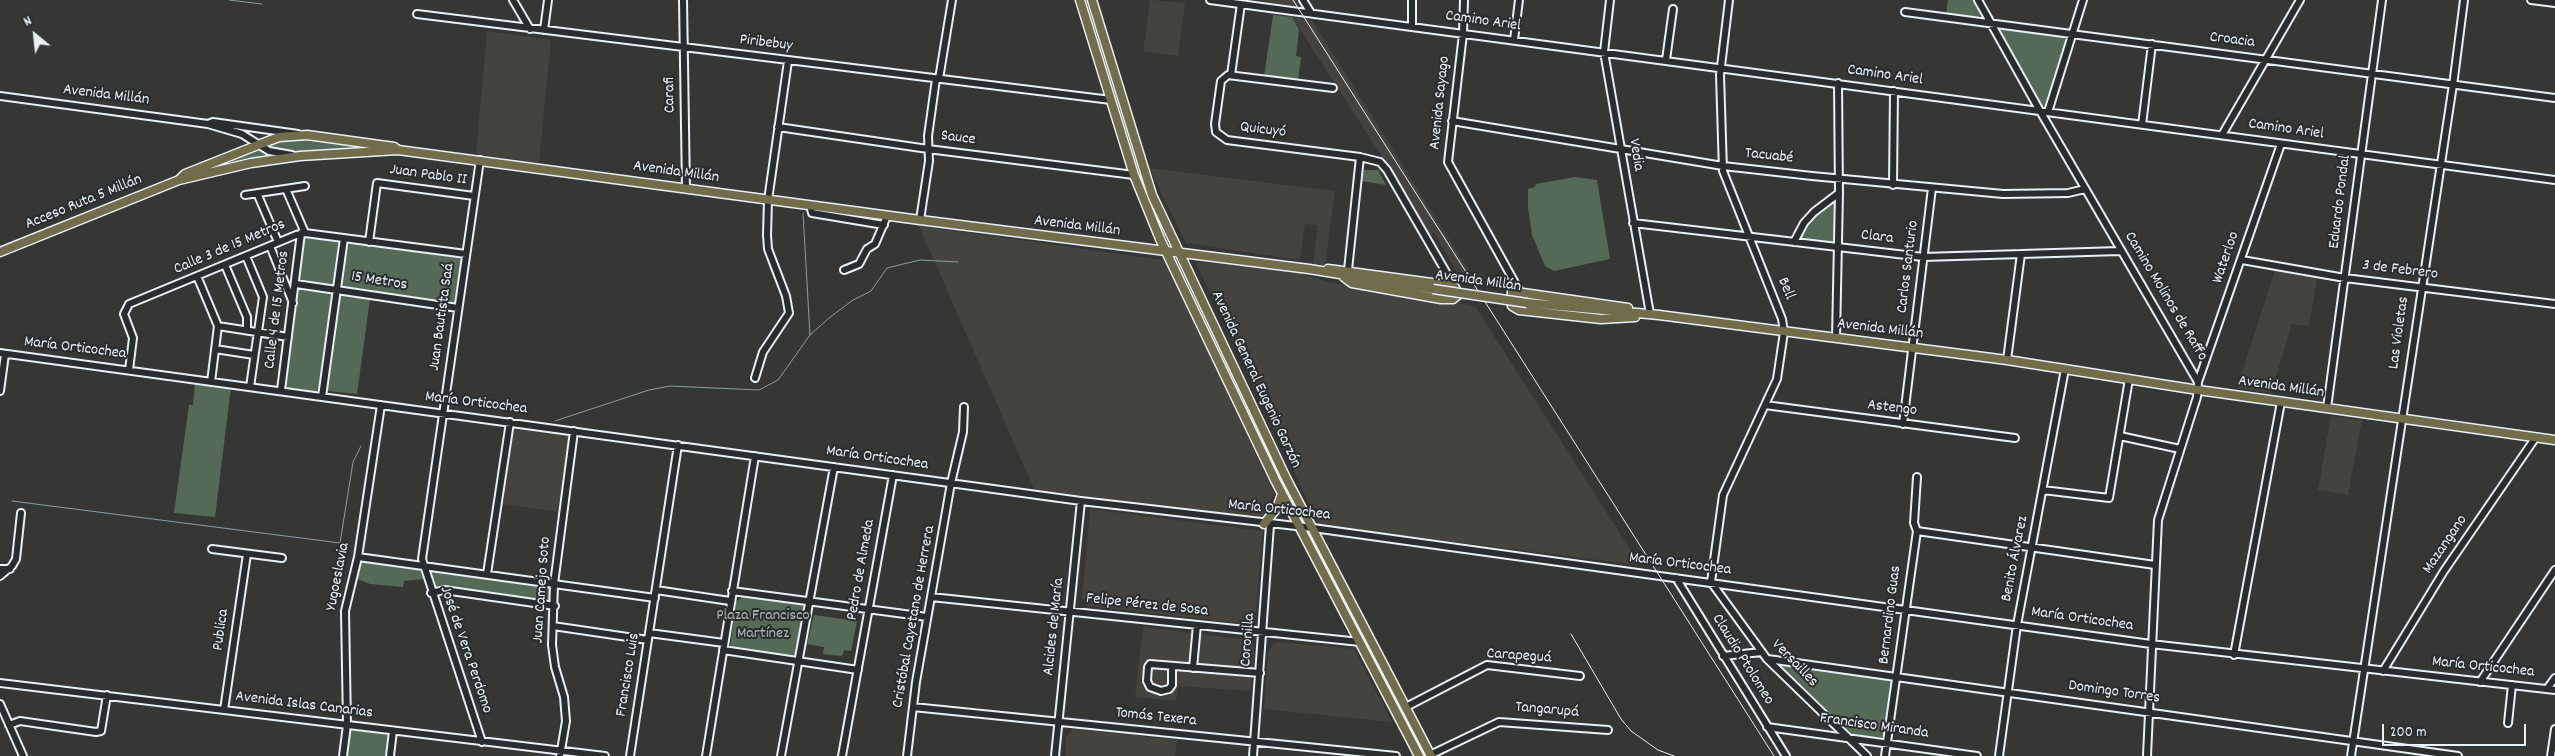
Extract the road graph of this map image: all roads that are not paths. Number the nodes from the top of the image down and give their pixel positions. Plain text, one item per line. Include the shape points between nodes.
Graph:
1 (513, 0) edge
2 (548, 0) edge
3 (683, 0) edge
4 (952, 0) edge
5 (1080, 0) edge
6 (1092, 0) edge
7 (1210, 0) edge
8 (1303, 0) edge
9 (1412, 0) edge
10 (1464, 0) edge
11 (1520, 0) edge
12 (1610, 0) edge
13 (1730, 0) edge
14 (1978, 0) edge
15 (2083, 0) edge
16 (2300, 0) edge
17 (2382, 0) edge
18 (2464, 0) edge
19 (2531, 0) edge
20 (2555, 3) edge
21 (1241, 4) junction
22 (1672, 9) dead end
23 (1905, 12) dead end
24 (1311, 13) junction
25 (417, 14) dead end
26 (1991, 23) junction
27 (1412, 26) junction
28 (530, 29) junction
29 (544, 30) junction
30 (1462, 34) junction
31 (2073, 34) junction
32 (1514, 40) junction
33 (2152, 44) junction
34 (684, 48) junction
35 (1604, 52) junction
36 (2267, 59) junction
37 (1666, 60) junction
38 (788, 61) junction
39 (1720, 67) junction
40 (2372, 74) junction
41 (1231, 75) junction
42 (938, 79) junction
43 (1838, 83) junction
44 (2453, 85) junction
45 (1333, 88) dead end
46 (1894, 91) junction
47 (0, 96) edge
48 (2555, 98) edge
49 (1111, 100) junction
50 (2040, 111) junction
51 (2048, 112) junction
52 (1452, 121) junction
53 (208, 124) junction
54 (2142, 125) junction
55 (778, 127) junction
56 (307, 135) junction
57 (2222, 135) junction
58 (2281, 144) junction
59 (258, 145) junction
60 (1620, 148) junction
61 (928, 149) junction
62 (398, 150) junction
63 (2361, 154) junction
64 (300, 156) junction
65 (1360, 157) junction
66 (480, 160) junction
67 (2440, 165) junction
68 (1723, 166) junction
69 (1134, 175) junction
70 (1838, 179) junction
71 (179, 180) junction
72 (2555, 180) edge
73 (1893, 185) junction
74 (305, 186) dead end
75 (1932, 188) junction
76 (286, 189) junction
77 (686, 189) junction
78 (2085, 189) junction
79 (257, 193) junction
80 (1839, 193) junction
81 (245, 195) dead end
82 (474, 196) junction
83 (768, 200) junction
84 (810, 205) junction
85 (887, 216) junction
86 (920, 220) junction
87 (1632, 223) junction
88 (884, 225) junction
89 (303, 233) junction
90 (1749, 236) junction
91 (344, 238) junction
92 (278, 242) junction
93 (369, 242) junction
94 (1794, 242) junction
95 (270, 246) junction
96 (1838, 247) junction
97 (2120, 250) junction
98 (0, 252) edge
99 (1166, 252) junction
100 (466, 254) junction
101 (1180, 254) junction
102 (2021, 254) junction
103 (246, 256) junction
104 (1924, 257) junction
105 (2242, 260) junction
106 (225, 265) junction
107 (844, 270) dead end
108 (1345, 273) junction
109 (197, 276) junction
110 (2345, 278) junction
111 (296, 284) junction
112 (1454, 286) junction
113 (2421, 287) junction
114 (337, 290) junction
115 (1516, 292) junction
116 (293, 303) junction
117 (2555, 304) edge
118 (458, 308) junction
119 (1648, 314) junction
120 (1659, 315) junction
121 (218, 326) junction
122 (247, 330) junction
123 (258, 332) junction
124 (1784, 332) junction
125 (288, 337) junction
126 (1836, 338) junction
127 (1913, 348) junction
128 (215, 349) junction
129 (2, 354) edge
130 (254, 355) junction
131 (2007, 360) junction
132 (2065, 369) junction
133 (129, 370) junction
134 (755, 378) dead end
135 (2129, 379) junction
136 (211, 382) junction
137 (2198, 386) junction
138 (250, 387) junction
139 (281, 390) junction
140 (0, 391) edge
141 (322, 397) junction
142 (2281, 402) junction
143 (381, 405) junction
144 (1765, 405) junction
145 (964, 407) dead end
146 (2326, 408) junction
147 (443, 414) junction
148 (2402, 418) junction
149 (510, 422) junction
150 (1904, 424) junction
151 (574, 431) junction
152 (2120, 436) junction
153 (2536, 437) junction
154 (2015, 438) dead end
155 (2555, 440) edge
156 (678, 445) junction
157 (2180, 449) junction
158 (755, 456) junction
159 (834, 467) junction
160 (894, 475) junction
161 (1917, 477) dead end
162 (951, 483) junction
163 (2043, 490) junction
164 (1282, 494) junction
165 (1080, 501) junction
166 (21, 513) dead end
167 (1267, 525) junction
168 (1300, 528) junction
169 (1313, 528) junction
170 (1917, 531) junction
171 (2033, 548) junction
172 (212, 550) dead end
173 (247, 554) junction
174 (358, 556) junction
175 (282, 558) dead end
176 (2155, 565) junction
177 (423, 566) junction
178 (0, 569) edge
179 (10, 569) junction
180 (2555, 570) edge
181 (487, 574) junction
182 (0, 576) edge
183 (1676, 578) junction
184 (1711, 582) junction
185 (554, 584) junction
186 (656, 590) junction
187 (732, 591) junction
188 (431, 593) junction
189 (931, 597) junction
190 (654, 598) junction
191 (730, 601) junction
192 (808, 602) junction
193 (555, 606) junction
194 (1905, 609) junction
195 (869, 610) junction
196 (1070, 612) junction
197 (927, 617) junction
198 (1197, 625) junction
199 (2018, 625) junction
200 (553, 626) junction
201 (1264, 632) junction
202 (648, 636) junction
203 (1360, 642) junction
204 (2151, 644) junction
205 (724, 647) junction
206 (1762, 652) junction
207 (2234, 655) junction
208 (1723, 656) junction
209 (1736, 656) junction
210 (1767, 659) junction
211 (797, 661) junction
212 (1172, 666) junction
213 (1193, 668) junction
214 (1730, 668) junction
215 (2362, 669) junction
216 (858, 670) junction
217 (2383, 671) junction
218 (1260, 673) junction
219 (1580, 676) dead end
220 (1897, 676) junction
221 (2555, 678) edge
222 (2480, 682) junction
223 (0, 683) edge
224 (2512, 685) junction
225 (2548, 689) junction
226 (2555, 690) edge
227 (2009, 692) junction
228 (107, 695) junction
229 (0, 704) edge
230 (913, 707) junction
231 (1406, 707) junction
232 (224, 710) junction
233 (2148, 712) junction
234 (1058, 722) junction
235 (2508, 723) dead end
236 (9, 725) junction
237 (347, 726) junction
238 (1767, 726) junction
239 (2555, 729) edge
240 (1608, 730) dead end
241 (393, 731) junction
242 (1848, 737) junction
243 (2353, 741) junction
244 (482, 742) junction
245 (1254, 742) junction
246 (1887, 743) junction
247 (561, 753) edge
248 (1431, 755) edge
249 (23, 756) edge
250 (343, 756) edge
251 (390, 756) edge
252 (605, 756) edge
253 (630, 756) edge
254 (706, 756) edge
255 (781, 756) edge
256 (842, 756) edge
257 (908, 756) edge
258 (1055, 756) edge
259 (1253, 756) edge
260 (1396, 756) edge
261 (1419, 756) edge
262 (1786, 756) edge
263 (1867, 756) edge
264 (1885, 756) edge
265 (1976, 756) edge
266 (1999, 756) edge
267 (2147, 756) edge
268 (2351, 756) edge
269 (2458, 756) edge
270 (2551, 756) edge

1 - 28 street
2 - 29 street
3 - 34 street, Carafi
4 - 42 street
5 - 49 main road, Avenida General Eugenio Garzón
6 - 101 main road, Avenida General Eugenio Garzón via 1143,172
7 - 21 street, Camino Ariel
8 - 24 street
9 - 27 street
10 - 30 street, Avenida Sayago
11 - 32 street
12 - 35 street, Vedia
13 - 39 street, Bell
14 - 26 street, Camino Molinos de Raffo
15 - 31 street
16 - 36 street
17 - 40 street, Eduardo Pondal
18 - 44 street, Las Violetas
19 - 20 street
21 - 24 street, Camino Ariel
21 - 41 street, Quicuyó
22 - 37 street
23 - 26 street, Croacia
24 - 27 street, Camino Ariel
25 - 28 street, Piribebuy
26 - 31 street, Croacia
26 - 50 street, Camino Molinos de Raffo
27 - 30 street, Camino Ariel
28 - 29 street, Piribebuy
29 - 34 street, Piribebuy
30 - 32 street, Camino Ariel
30 - 52 street, Avenida Sayago
31 - 33 street, Croacia
31 - 51 street
32 - 35 street, Camino Ariel
33 - 36 street, Croacia
33 - 54 street
34 - 38 street, Piribebuy
34 - 77 street, Carafi
35 - 37 street, Camino Ariel
35 - 60 street, Vedia
36 - 40 street, Croacia
36 - 57 street
37 - 39 street, Camino Ariel
38 - 42 street, Piribebuy
38 - 55 street
39 - 43 street, Camino Ariel
39 - 68 street, Bell
40 - 44 street, Croacia
40 - 63 street, Eduardo Pondal
41 - 45 street
41 - 65 street, Quicuyó via 1222,79 1219,98 1215,127 1222,138
42 - 49 street, Piribebuy
42 - 61 street
43 - 46 street, Camino Ariel
43 - 70 street
44 - 48 street, Croacia
44 - 67 street, Las Violetas
46 - 50 street, Camino Ariel
46 - 73 street
47 - 53 street, Avenida Millán
49 - 69 main road, Avenida General Eugenio Garzón
50 - 51 street, Camino Ariel
50 - 78 street, Camino Molinos de Raffo
51 - 54 street, Camino Ariel
52 - 60 street, Tacuabé
52 - 115 street, Avenida Sayago via 1448,153 1450,168
53 - 56 street, Avenida Millán via 213,122
53 - 59 street, Avenida Millán via 242,134
54 - 57 street, Camino Ariel
55 - 61 street, Sauce
55 - 83 street
56 - 59 main road, Acceso Ruta 5 Millán via 279,137
56 - 62 main road, Avenida Millán
57 - 58 street, Camino Ariel
58 - 63 street, Camino Ariel
58 - 105 street, Waterloo
59 - 64 street, Avenida Millán
59 - 71 main road, Acceso Ruta 5 Millán via 185,174
60 - 68 street, Tacuabé
60 - 87 street, Vedia
61 - 69 street, Sauce
61 - 86 street
62 - 64 main road, Avenida Millán
62 - 66 main road, Avenida Millán
63 - 67 street, Camino Ariel
63 - 110 street, Eduardo Pondal
64 - 71 main road, Acceso Ruta 5 Millán via 245,164
65 - 108 street
65 - 112 street, Quicuyó via 1372,158 1382,164
66 - 77 main road, Avenida Millán
66 - 82 street, Juan Bautista Saá
67 - 72 street, Camino Ariel
67 - 113 street, Las Violetas
68 - 70 street, Tacuabé
68 - 90 street, Bell
69 - 99 main road, Avenida General Eugenio Garzón
70 - 73 street, Tacuabé
70 - 80 street
71 - 98 main road, Acceso Ruta 5 Millán
73 - 75 street, Tacuabé
74 - 76 street
75 - 78 street, Tacuabé via 2003,194 2068,193
75 - 104 street, Carlos Santurio
76 - 79 street
76 - 89 street
77 - 83 main road, Avenida Millán
78 - 97 street, Camino Molinos de Raffo
79 - 81 street
79 - 92 street
80 - 94 street via 1814,212
80 - 96 street
82 - 93 street, Juan Pablo II via 377,183
82 - 100 street, Juan Bautista Saá
83 - 84 main road, Avenida Millán
83 - 134 street via 768,249 789,313 763,352
84 - 85 main road, Avenida Millán
84 - 88 street via 812,213
85 - 86 main road, Avenida Millán
85 - 88 street
86 - 99 main road, Avenida Millán
87 - 90 street, Clara
87 - 119 street, Vedia
88 - 107 street via 859,264
89 - 91 street, Calle 3 de 15 Metros
89 - 92 street, Calle 3 de 15 Metros
89 - 111 street, Calle 4 de 15 Metros
90 - 94 street, Clara
90 - 124 street, Bell via 1782,319
91 - 93 street, Calle 3 de 15 Metros
91 - 114 street
92 - 95 street, Calle 3 de 15 Metros
93 - 100 street, Calle 3 de 15 Metros
94 - 96 street, Clara
95 - 103 street, Calle 3 de 15 Metros
95 - 116 street
96 - 104 street, Clara
96 - 126 street
97 - 102 street, Clara
97 - 137 street, Camino Molinos de Raffo
99 - 101 main road, Avenida Millán
99 - 164 main road, Avenida General Eugenio Garzón
100 - 118 street, Juan Bautista Saá
101 - 108 main road, Avenida Millán
101 - 169 main road, Avenida General Eugenio Garzón
102 - 104 street, Clara
102 - 131 street
103 - 106 street, Calle 3 de 15 Metros
103 - 123 street via 263,297
104 - 127 street, Carlos Santurio
105 - 110 street, 3 de Febrero
105 - 137 street, Waterloo
106 - 109 street, Calle 3 de 15 Metros
106 - 122 street via 248,317
108 - 112 main road
108 - 112 main road via 1352,284 1441,299 1456,298 1458,292
108 - 119 main road, Avenida Millán, bridge via 1527,303
109 - 121 street
109 - 133 street, Calle 3 de 15 Metros via 126,306 124,314 133,338
110 - 113 street, 3 de Febrero
110 - 146 street, Eduardo Pondal
111 - 114 street, 15 Metros
111 - 116 street, Calle 4 de 15 Metros
113 - 117 street, 3 de Febrero
113 - 148 street, Las Violetas
114 - 118 street, 15 Metros
114 - 141 street
115 - 119 main road via 1634,309
115 - 120 main road via 1511,304 1519,310 1601,319
116 - 125 street, Calle 4 de 15 Metros
118 - 147 street, Juan Bautista Saá
119 - 120 main road, Avenida Millán
120 - 124 main road, Avenida Millán
121 - 122 street
121 - 128 street
122 - 123 street
123 - 125 street
123 - 130 street
124 - 126 main road, Avenida Millán
124 - 144 street, Bell via 1778,374
125 - 139 street, Calle 4 de 15 Metros
126 - 127 main road, Avenida Millán
127 - 131 main road, Avenida Millán
127 - 150 street
128 - 130 street
128 - 136 street
129 - 133 street, María Orticochea
129 - 140 street
130 - 138 street
131 - 132 main road, Avenida Millán
132 - 135 main road, Avenida Millán
132 - 163 street, Benito Álvarez
133 - 136 street, María Orticochea
135 - 137 main road, Avenida Millán
135 - 152 street
136 - 138 street, María Orticochea
137 - 142 main road, Avenida Millán
137 - 157 street
138 - 139 street, María Orticochea
139 - 141 street, María Orticochea
141 - 143 street, María Orticochea
142 - 146 main road, Avenida Millán
142 - 207 street
143 - 147 street, María Orticochea
143 - 174 street, Yugoeslavia
144 - 150 street, Astengo
144 - 184 street, Bell via 1723,495
145 - 162 street, Cristóbal Cayetano de Herrera via 963,432
146 - 148 main road, Avenida Millán
147 - 149 street, María Orticochea
147 - 177 street, Juan Bautista Saá via 422,553
148 - 153 main road, Avenida Millán
148 - 215 street, Las Violetas
149 - 151 street, María Orticochea
149 - 181 street
150 - 154 street, Astengo
151 - 156 street, María Orticochea
151 - 185 street, Juan Camejo Soto
152 - 157 street
152 - 163 street via 2109,498
153 - 155 main road, Avenida Millán
153 - 217 street, Mazangano via 2444,571
156 - 158 street, María Orticochea
156 - 186 street, Francisco Luis
157 - 176 street via 2158,520
158 - 159 street, María Orticochea
158 - 187 street
159 - 160 street, María Orticochea
159 - 192 street
160 - 162 street, María Orticochea
160 - 195 street, Pedro de Almeda
161 - 170 street, Bernardino Guas via 1914,523
162 - 165 street, María Orticochea
162 - 189 street, Cristóbal Cayetano de Herrera
163 - 171 street, Benito Álvarez
164 - 167 main road
164 - 168 main road, Avenida General Eugenio Garzón
165 - 167 street, María Orticochea
165 - 196 street, Alcides de María
166 - 179 street via 16,559
167 - 168 street, María Orticochea
167 - 201 street, Coronilla
168 - 169 street, María Orticochea
168 - 203 main road, Avenida General Eugenio Garzón
169 - 183 street, María Orticochea
169 - 231 main road, Avenida General Eugenio Garzón
170 - 171 street
170 - 194 street, Bernardino Guas
171 - 176 street
171 - 199 street, Benito Álvarez
172 - 173 street
173 - 175 street
173 - 232 street, Publica
174 - 177 street
174 - 237 street, Yugoeslavia via 345,611
176 - 204 street
177 - 181 street
177 - 188 street, José de Vera Perdomo
178 - 179 street
179 - 182 street
180 - 222 street
181 - 185 street
183 - 184 street, María Orticochea
183 - 208 street, Claudio Ptolomeo
184 - 194 street, María Orticochea
184 - 206 street, Versailles
185 - 190 street
185 - 193 street, Juan Camejo Soto
186 - 190 street, Francisco Luis
186 - 191 street
187 - 191 street
187 - 192 street
188 - 193 street via 444,590
188 - 244 street, José de Vera Perdomo
189 - 196 street, Felipe Pérez de Sosa
189 - 197 street, Cristóbal Cayetano de Herrera
190 - 202 street, Francisco Luis
191 - 205 street
192 - 195 street
192 - 211 street
193 - 200 street, Juan Camejo Soto
194 - 199 street, María Orticochea
194 - 220 street, Bernardino Guas
195 - 197 street
195 - 216 street, Pedro de Almeda
196 - 198 street, Felipe Pérez de Sosa
196 - 234 street, Alcides de María
197 - 230 street, Cristóbal Cayetano de Herrera
198 - 201 street, Felipe Pérez de Sosa
198 - 213 street
199 - 204 street, María Orticochea
199 - 227 street, Benito Álvarez
200 - 202 street
200 - 247 street, Juan Camejo Soto via 554,662 566,705
201 - 203 street, Felipe Pérez de Sosa
201 - 218 street, Coronilla
202 - 205 street
202 - 253 street, Francisco Luis
203 - 261 main road, Avenida General Eugenio Garzón
204 - 207 street, María Orticochea
204 - 233 street
205 - 211 street
205 - 254 street
206 - 209 street
206 - 210 street, Versailles
207 - 215 street, María Orticochea
208 - 209 street
208 - 214 street, Claudio Ptolomeo
209 - 214 street
210 - 220 street, Domingo Torres
210 - 242 street, Versailles
211 - 216 street
211 - 255 street
212 - 212 street via 1150,664 1150,687 1161,691 1169,689
212 - 213 street
213 - 218 street
214 - 238 street, Claudio Ptolomeo
215 - 217 street, María Orticochea
215 - 243 street
216 - 256 street, Pedro de Almeda
217 - 222 street, María Orticochea
218 - 245 street, Coronilla
219 - 231 street, Carapeguá via 1487,665
220 - 227 street, Domingo Torres
220 - 246 street, Bernardino Guas
221 - 225 street
222 - 224 street, María Orticochea
223 - 228 street, Avenida Islas Canarias
224 - 225 street, María Orticochea
224 - 235 street
225 - 226 street, María Orticochea
227 - 233 street, Domingo Torres
227 - 266 street, Benito Álvarez
228 - 232 street, Avenida Islas Canarias
228 - 236 street via 101,731 20,721
229 - 236 street
230 - 234 street, Tomás Texera
230 - 257 street, Cristóbal Cayetano de Herrera
231 - 248 main road, Avenida General Eugenio Garzón
232 - 237 street, Avenida Islas Canarias
233 - 243 street, Domingo Torres
233 - 267 street
234 - 245 street, Tomás Texera
234 - 258 street, Alcides de María
236 - 249 street
237 - 241 street, Avenida Islas Canarias
237 - 250 street, Yugoeslavia
238 - 242 street, Francisco Miranda
238 - 262 street, Claudio Ptolomeo
239 - 270 street
240 - 248 street, Tangarupá via 1499,722
241 - 244 street, Avenida Islas Canarias
241 - 251 street
242 - 246 street, Francisco Miranda
242 - 263 street, Versailles
243 - 268 street
243 - 269 street, Domingo Torres
244 - 247 street, Avenida Islas Canarias
245 - 259 street, Coronilla
245 - 260 street, Tomás Texera
246 - 264 street, Bernardino Guas
246 - 265 street, Francisco Miranda
247 - 252 street, Avenida Islas Canarias

